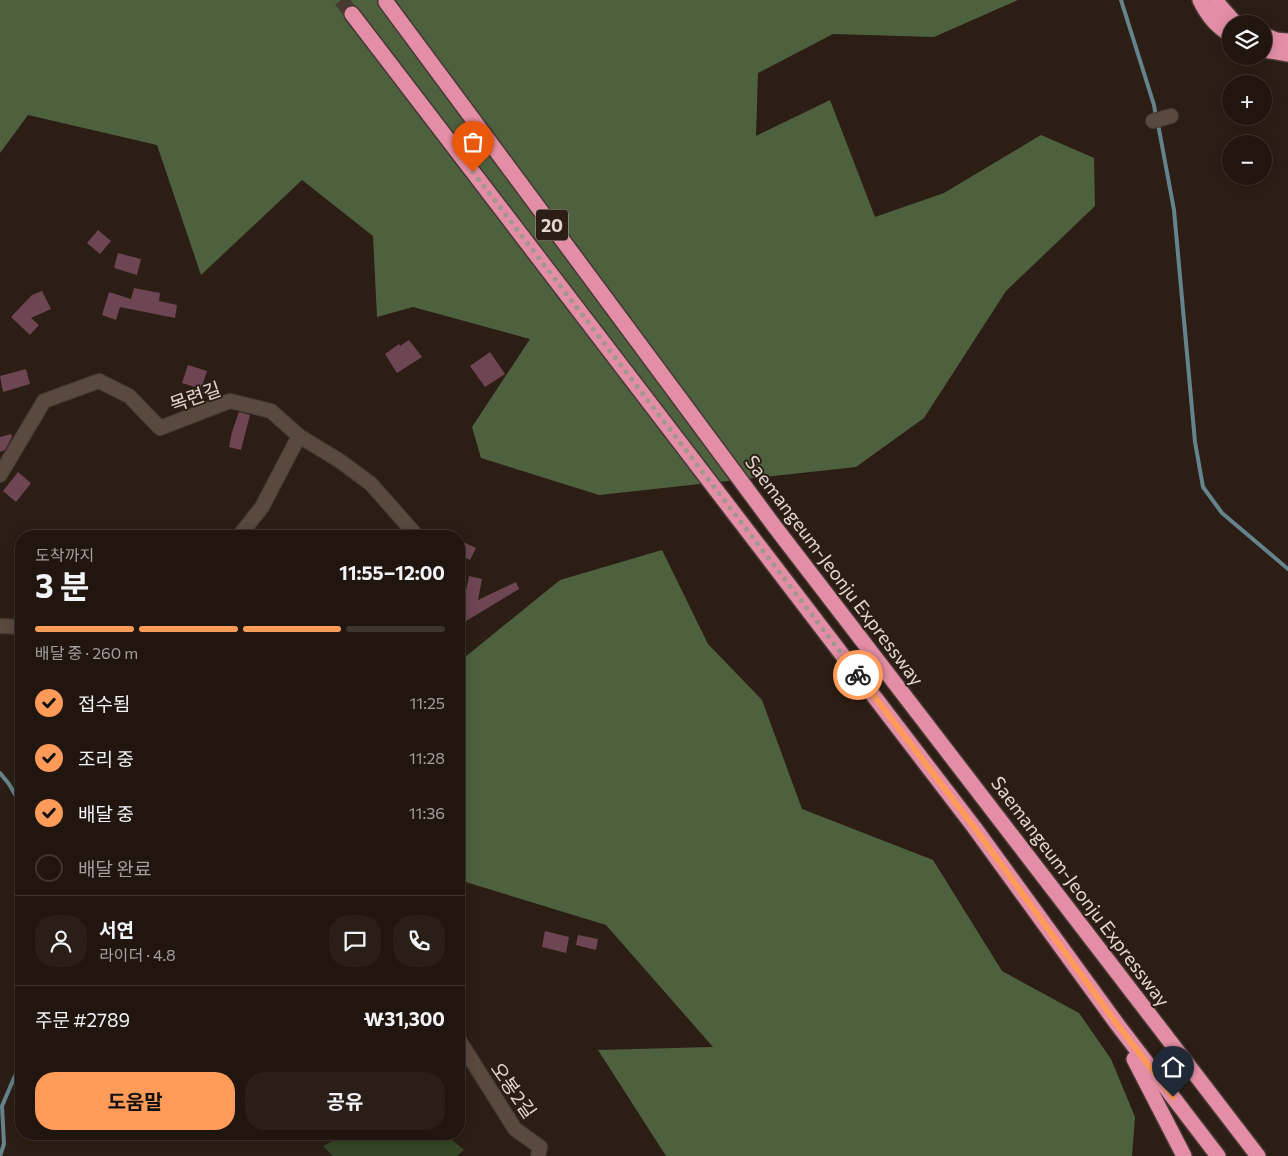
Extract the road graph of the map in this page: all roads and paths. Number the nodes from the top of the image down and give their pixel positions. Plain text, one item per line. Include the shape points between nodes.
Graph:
1 (1200, 0) edge
2 (1216, 0) edge
3 (386, 2) dead end
4 (352, 14) tunnel mouth
5 (1228, 15) edge
6 (1222, 30) edge
7 (1272, 38) edge
8 (1288, 41) edge
9 (1272, 51) edge
10 (1288, 54) edge
11 (299, 436) junction
12 (0, 475) edge
13 (244, 530) edge
14 (412, 530) edge
15 (0, 626) edge
16 (15, 627) edge
17 (1117, 1024) junction
18 (465, 1050) edge
19 (538, 1156) edge
20 (1184, 1156) edge
21 (1218, 1156) edge
22 (1258, 1156) edge

1 - 6 highway
2 - 5 highway
3 - 22 highway, Saemangeum-Jeonju Expressway / 20 via 775,527
4 - 17 highway, 20 via 974,827
7 - 8 highway
9 - 10 highway
11 - 12 street, 목련길 via 271,411 230,401 160,428 129,396 100,381 44,401
11 - 13 street via 262,507
11 - 14 street, 목련길 via 371,484
15 - 16 street
17 - 20 highway
17 - 21 highway, 20
18 - 19 street, 오봉2길 via 515,1129 540,1147

